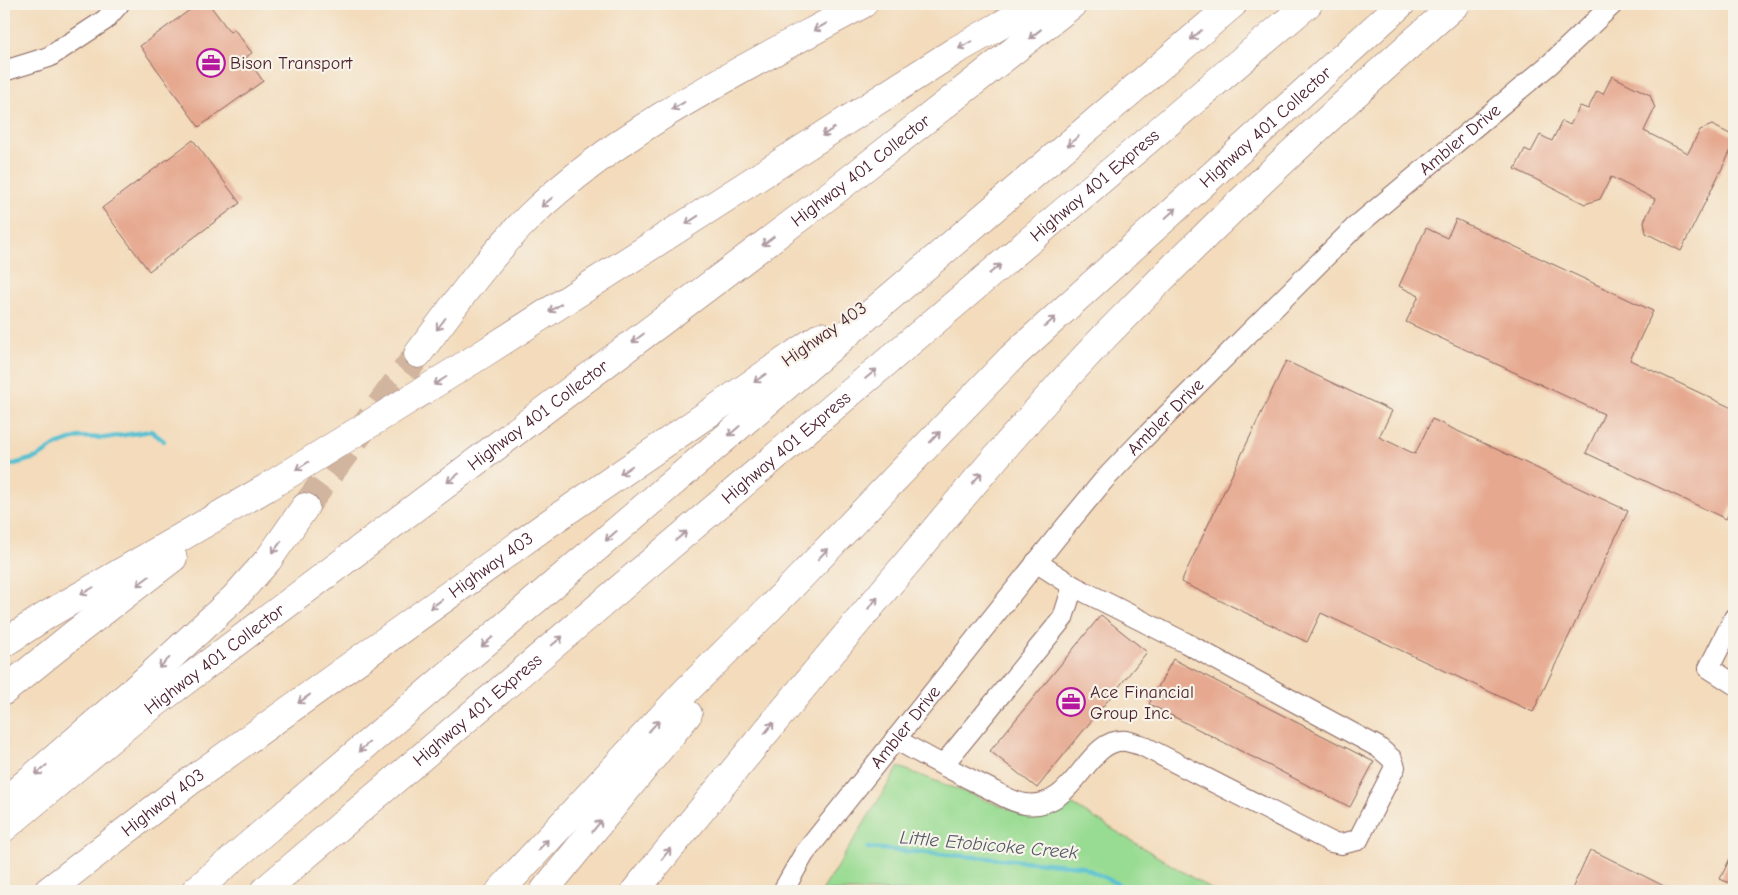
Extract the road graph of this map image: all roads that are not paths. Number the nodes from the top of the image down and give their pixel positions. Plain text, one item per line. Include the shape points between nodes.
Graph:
1 (119, 4) edge
2 (863, 4) edge
3 (1038, 4) edge
4 (1073, 4) edge
5 (1234, 4) edge
6 (1308, 4) edge
7 (1401, 4) edge
8 (1456, 4) edge
9 (1613, 4) edge
10 (4, 71) edge
11 (944, 251) junction
12 (418, 354) tunnel mouth
13 (266, 488) junction
14 (305, 507) tunnel mouth
15 (1036, 562) junction
16 (1073, 586) junction
17 (789, 589) junction
18 (1734, 618) edge
19 (4, 643) edge
20 (1734, 684) edge
21 (4, 691) edge
22 (493, 696) junction
23 (895, 739) junction
24 (942, 765) junction
25 (4, 802) edge
26 (4, 828) edge
27 (48, 891) edge
28 (195, 891) edge
29 (264, 891) edge
30 (292, 891) edge
31 (500, 891) edge
32 (544, 891) edge
33 (636, 891) edge
34 (783, 891) edge

1 - 10 street via 105,20 50,57
2 -> 12 highway via 700,93 645,126 587,168 531,216 484,266
3 -> 13 highway via 955,51 481,355
4 -> 26 highway, Highway 401 Collector via 834,191 132,721
5 -> 11 highway
22 -> 6 highway, Highway 401 Express
17 -> 7 highway, Highway 401 Collector via 1011,358
33 -> 8 highway via 991,462 1106,336 1219,223 1373,77
9 - 15 street, Ambler Drive via 1550,64 1354,228 1142,440
11 -> 27 highway, Highway 403 via 545,526 189,782
11 -> 28 highway
13 -> 19 highway
13 -> 21 highway
14 -> 25 highway via 268,560 234,598 150,676
15 - 16 street
15 - 23 street, Ambler Drive
16 - 24 street via 1062,618
16 - 24 street via 1378,747 1392,759 1394,768 1358,840 1341,844 1331,842 1141,745 1125,741 1104,748 1060,795 1035,804 1012,800
31 -> 17 highway, Highway 401 Collector via 685,692
32 -> 17 highway
18 - 20 street via 1709,668
22 - 29 highway, Highway 401 Express
22 - 30 highway
23 - 24 street
23 - 34 street, Ambler Drive via 804,854

